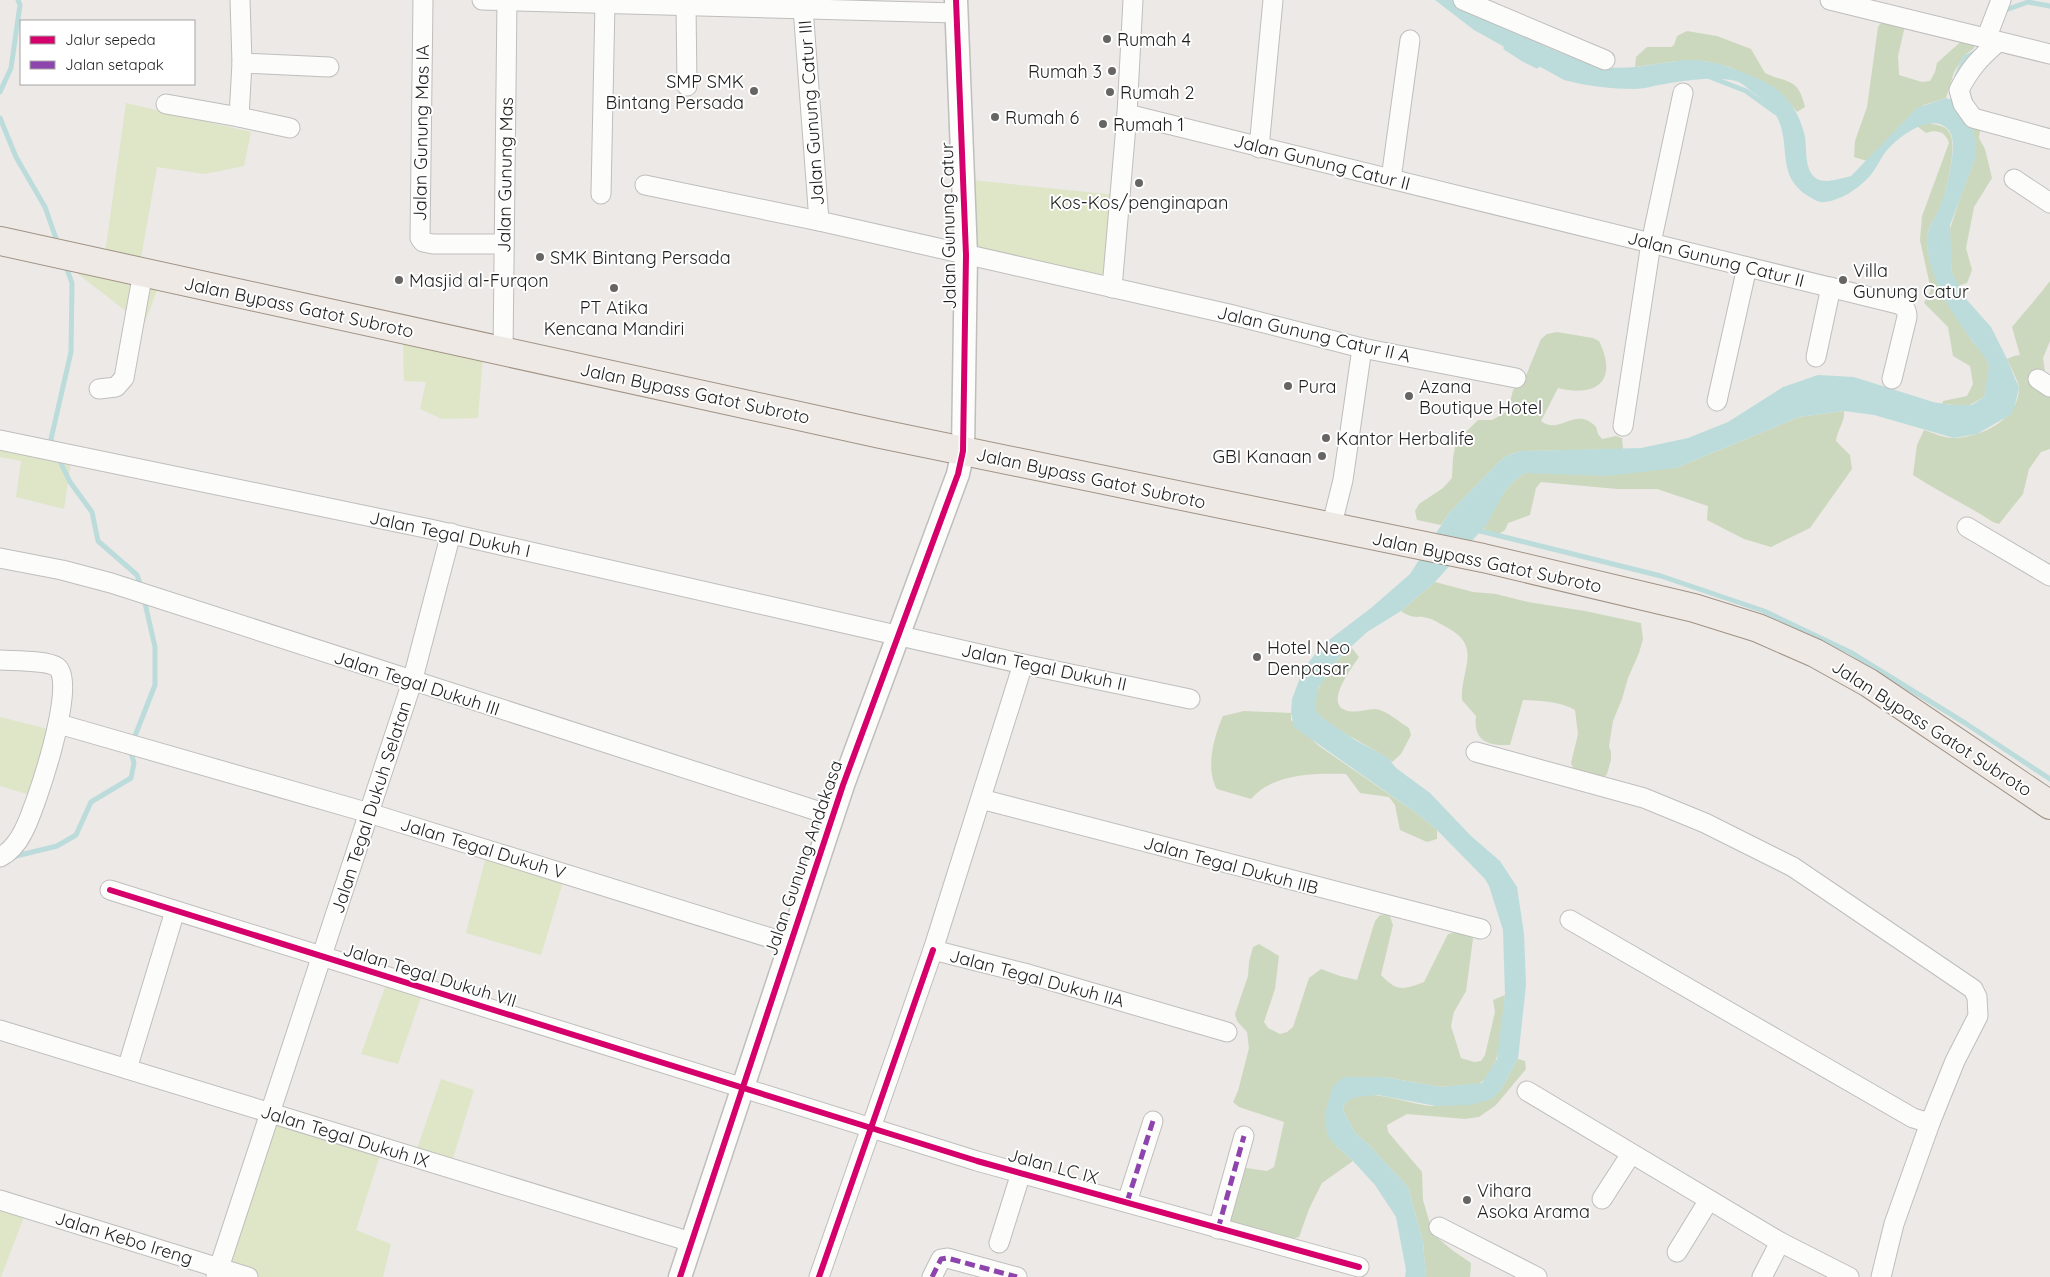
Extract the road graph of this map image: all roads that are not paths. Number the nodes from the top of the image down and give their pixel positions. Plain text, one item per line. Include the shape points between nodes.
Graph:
1 (240, 0) edge
2 (423, 0) edge
3 (482, 0) edge
4 (507, 0) edge
5 (1133, 0) edge
6 (1273, 0) edge
7 (1463, 0) edge
8 (1830, 0) edge
9 (2001, 0) edge
10 (641, 2) edge
11 (605, 3) junction
12 (686, 5) junction
13 (956, 6) edge
14 (803, 8) junction
15 (1410, 40) dead end
16 (1992, 41) junction
17 (2050, 54) edge
18 (1605, 60) dead end
19 (242, 62) junction
20 (329, 67) dead end
21 (687, 86) dead end
22 (1683, 93) dead end
23 (166, 104) dead end
24 (1127, 114) junction
25 (240, 116) junction
26 (290, 128) dead end
27 (2050, 139) edge
28 (1260, 148) junction
29 (1391, 179) junction
30 (2014, 179) dead end
31 (645, 185) dead end
32 (601, 194) dead end
33 (2050, 203) edge
34 (819, 221) junction
35 (0, 241) edge
36 (1651, 243) junction
37 (504, 244) junction
38 (966, 255) junction
39 (1747, 267) junction
40 (143, 272) junction
41 (1831, 287) junction
42 (1112, 288) junction
43 (1362, 348) junction
44 (503, 351) junction
45 (1816, 357) dead end
46 (1516, 378) dead end
47 (1892, 379) dead end
48 (99, 389) dead end
49 (1717, 401) dead end
50 (1623, 426) dead end
51 (0, 440) edge
52 (963, 451) junction
53 (1968, 527) dead end
54 (1331, 528) junction
55 (451, 533) junction
56 (0, 558) edge
57 (2050, 576) edge
58 (898, 635) junction
59 (0, 660) edge
60 (1023, 664) junction
61 (412, 682) junction
62 (1190, 699) dead end
63 (59, 724) junction
64 (1476, 752) dead end
65 (981, 799) junction
66 (2050, 805) edge
67 (369, 813) junction
68 (833, 816) junction
69 (4, 855) edge
70 (110, 890) dead end
71 (175, 911) junction
72 (1570, 920) dead end
73 (1481, 929) dead end
74 (790, 944) junction
75 (933, 950) junction
76 (322, 956) junction
77 (0, 1030) edge
78 (1227, 1032) dead end
79 (127, 1069) junction
80 (742, 1088) junction
81 (1527, 1091) dead end
82 (270, 1114) junction
83 (1152, 1121) dead end
84 (1930, 1123) junction
85 (871, 1129) junction
86 (1244, 1136) dead end
87 (1631, 1154) junction
88 (1021, 1173) junction
89 (1602, 1199) dead end
90 (0, 1200) edge
91 (1709, 1200) junction
92 (1127, 1202) junction
93 (1439, 1227) dead end
94 (1218, 1229) junction
95 (691, 1242) junction
96 (999, 1242) dead end
97 (1780, 1242) junction
98 (1677, 1252) dead end
99 (1359, 1268) dead end
100 (217, 1273) edge
101 (248, 1277) edge
102 (680, 1277) edge
103 (819, 1277) edge
104 (932, 1277) edge
105 (1017, 1277) edge
106 (1537, 1277) edge
107 (1762, 1277) edge
108 (1849, 1277) edge
109 (1881, 1277) edge

1 - 19 street
2 - 37 street, Jalan Gunung Mas IA via 420,238 427,244
3 - 4 street
4 - 11 street
4 - 37 street, Jalan Gunung Mas
5 - 24 street
6 - 28 street
7 - 18 street
8 - 16 street
9 - 16 street
10 - 11 street
10 - 12 street
11 - 32 street
12 - 14 street
12 - 21 street
13 - 14 street, Jalan Gunung Catur III
13 - 38 street, Jalan Gunung Catur
14 - 34 street, Jalan Gunung Catur III
15 - 29 street
16 - 17 street
16 - 27 street via 1959,90 1962,104 1973,118
19 - 20 street
19 - 25 street
22 - 36 street
23 - 25 street
24 - 28 street, Jalan Gunung Catur II
24 - 42 street
25 - 26 street
28 - 29 street, Jalan Gunung Catur II
29 - 36 street, Jalan Gunung Catur II
30 - 33 street
31 - 34 street
34 - 38 street
35 - 40 main road, Jalan Bypass Gatot Subroto
36 - 39 street, Jalan Gunung Catur II
36 - 50 street
37 - 44 street, Jalan Gunung Mas
38 - 42 street
38 - 52 street, Jalan Gunung Catur
39 - 41 street, Jalan Gunung Catur II
39 - 49 street
40 - 44 main road, Jalan Bypass Gatot Subroto
40 - 48 street via 124,378 116,387
41 - 45 street
41 - 47 street, Jalan Gunung Catur II via 1904,306 1907,317
42 - 43 street, Jalan Gunung Catur II A
43 - 46 street, Jalan Gunung Catur II A
43 - 54 street via 1343,480
44 - 52 main road, Jalan Bypass Gatot Subroto
51 - 55 street, Jalan Tegal Dukuh I
52 - 54 main road, Jalan Bypass Gatot Subroto
52 - 58 street, Jalan Gunung Andakasa via 958,474
53 - 57 street
54 - 66 main road, Jalan Bypass Gatot Subroto via 1483,558 1678,603 1758,628 1815,653 1869,683
55 - 58 street, Jalan Tegal Dukuh I
55 - 61 street, Jalan Tegal Dukuh Selatan
56 - 61 street, Jalan Tegal Dukuh III via 112,583
58 - 60 street, Jalan Tegal Dukuh II
58 - 68 street, Jalan Gunung Andakasa
59 - 63 street via 57,667 64,682
60 - 62 street, Jalan Tegal Dukuh II
60 - 65 street, Jalan Tegal Dukuh IIA
61 - 67 street, Jalan Tegal Dukuh Selatan
61 - 68 street, Jalan Tegal Dukuh III
63 - 67 street, Jalan Tegal Dukuh V
63 - 69 street via 37,800 23,832
64 - 84 street via 1644,798 1705,823 1793,867 1973,990 1978,997 1978,1016
65 - 73 street, Jalan Tegal Dukuh IIB
65 - 75 street, Jalan Tegal Dukuh IIA
67 - 74 street, Jalan Tegal Dukuh V
67 - 76 street, Jalan Tegal Dukuh Selatan
68 - 74 street, Jalan Gunung Andakasa
70 - 71 street, Jalan Tegal Dukuh VII
71 - 76 street, Jalan Tegal Dukuh VII
71 - 79 street
72 - 84 street via 1912,1118
74 - 80 street, Jalan Gunung Andakasa
75 - 78 street, Jalan Tegal Dukuh IIA
75 - 85 street
76 - 80 street, Jalan Tegal Dukuh VII
76 - 82 street, Jalan Tegal Dukuh Selatan
77 - 79 street, Jalan Tegal Dukuh IX
79 - 82 street, Jalan Tegal Dukuh IX
80 - 85 street, Jalan LC IX
80 - 95 street, Jalan Gunung Andakasa
81 - 87 street
82 - 95 street, Jalan Tegal Dukuh IX
82 - 100 street, Jalan Tegal Dukuh Selatan
83 - 92 street
84 - 109 street via 1894,1224
85 - 88 street, Jalan LC IX
85 - 103 street
86 - 94 street
87 - 89 street
87 - 91 street
88 - 92 street, Jalan LC IX
88 - 96 street
90 - 100 street, Jalan Kebo Ireng
91 - 97 street
91 - 98 street
92 - 94 street, Jalan LC IX
93 - 106 street
94 - 99 street, Jalan LC IX
95 - 102 street, Jalan Gunung Andakasa
97 - 107 street
97 - 108 street
100 - 101 street, Jalan Kebo Ireng
104 - 105 street via 941,1259 947,1258

